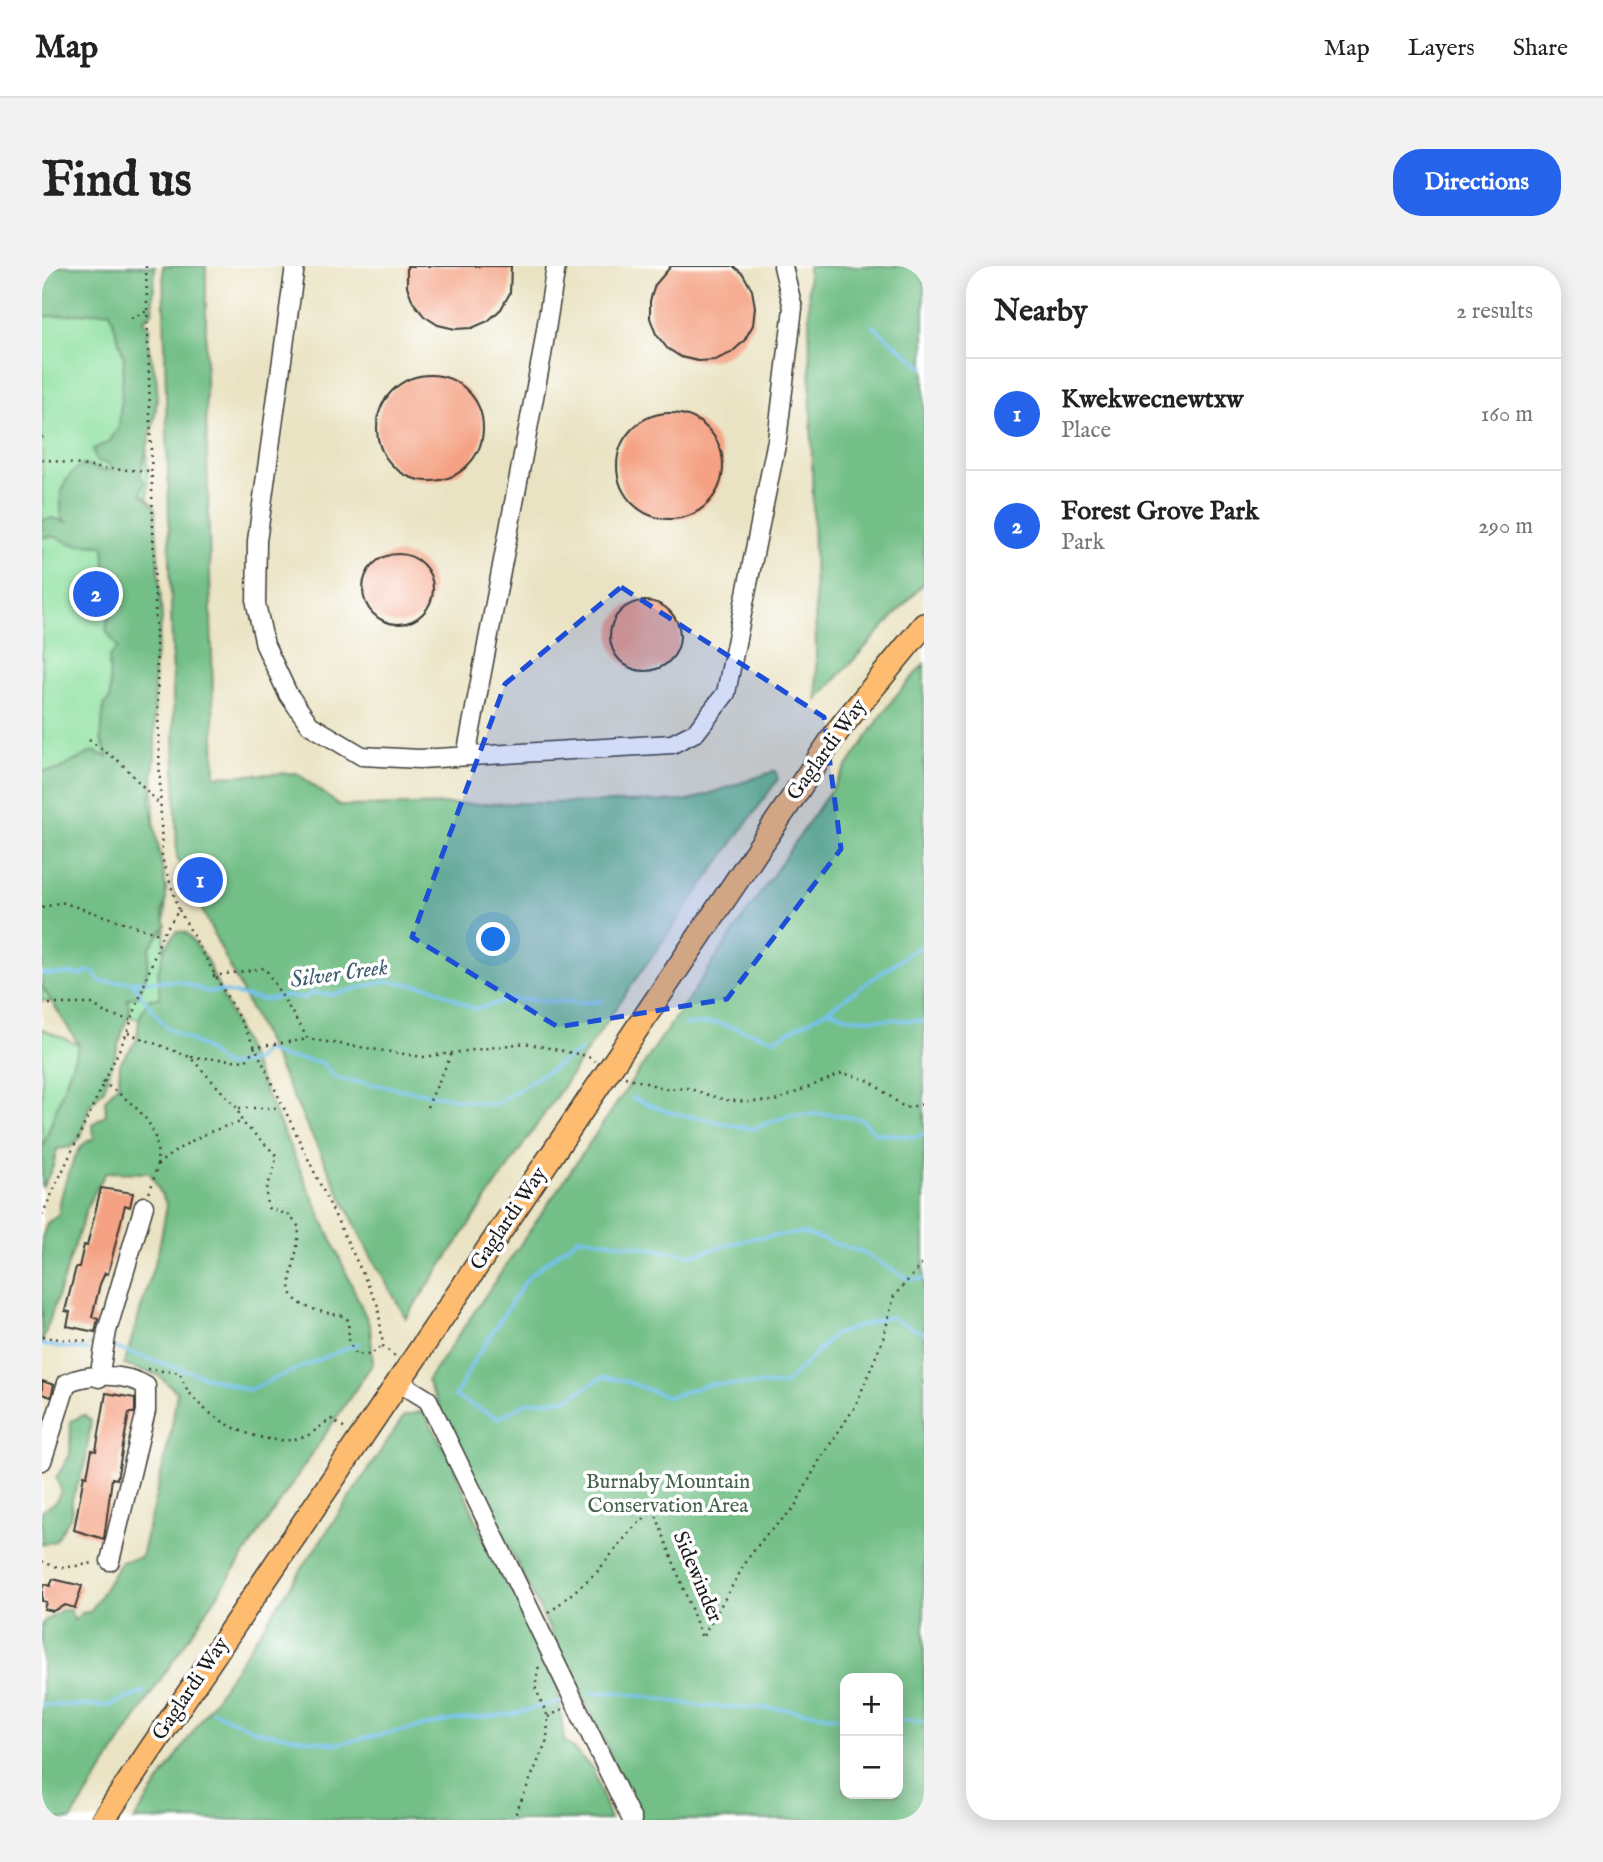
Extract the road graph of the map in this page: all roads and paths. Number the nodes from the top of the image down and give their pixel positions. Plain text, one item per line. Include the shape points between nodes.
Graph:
1 (146, 266) edge
2 (295, 266) edge
3 (556, 266) edge
4 (783, 266) edge
5 (148, 311) junction
6 (131, 318) dead end
7 (42, 459) edge
8 (152, 471) junction
9 (924, 625) edge
10 (89, 740) dead end
11 (466, 756) junction
12 (161, 806) junction
13 (42, 908) edge
14 (179, 910) junction
15 (162, 935) junction
16 (213, 976) junction
17 (42, 1004) edge
18 (130, 1020) junction
19 (127, 1033) junction
20 (308, 1039) junction
21 (255, 1047) junction
22 (452, 1053) junction
23 (190, 1057) junction
24 (609, 1071) junction
25 (102, 1082) junction
26 (924, 1104) edge
27 (427, 1107) dead end
28 (237, 1108) junction
29 (281, 1108) junction
30 (242, 1122) junction
31 (157, 1166) junction
32 (146, 1202) joint
33 (42, 1215) edge
34 (924, 1262) edge
35 (42, 1337) edge
36 (105, 1344) junction
37 (383, 1346) junction
38 (404, 1375) junction
39 (99, 1378) junction
40 (142, 1383) junction
41 (359, 1438) junction
42 (42, 1461) edge
43 (42, 1561) edge
44 (110, 1561) joint
45 (538, 1622) junction
46 (547, 1642) junction
47 (103, 1820) edge
48 (513, 1820) edge
49 (632, 1820) edge

1 - 5 path
2 - 11 street via 257,541 256,604 265,645 288,694 310,725 362,756
3 - 11 street
4 - 11 street via 793,308 777,440 726,693 696,732 672,744
5 - 6 path
5 - 8 path
7 - 8 path
8 - 12 path
9 - 24 main road, Gaglardi Way via 839,729
10 - 12 path via 121,763
12 - 14 path via 162,858
13 - 15 path via 61,902
14 - 15 path
14 - 16 path
15 - 18 path
16 - 20 path via 265,968
16 - 21 path
17 - 18 path via 93,1004
18 - 19 path
19 - 23 path
19 - 25 path
20 - 21 path
20 - 22 path via 422,1058
21 - 23 path via 246,1061
21 - 29 path
22 - 24 path via 525,1043 587,1056
22 - 27 path
23 - 28 path
24 - 26 path via 667,1089 687,1088 748,1102 775,1101 844,1073 870,1081 905,1108
24 - 38 main road, Gaglardi Way
25 - 31 path via 137,1105 155,1132
25 - 33 path
28 - 29 path
28 - 30 path
29 - 37 path via 378,1306
30 - 31 path via 183,1144
30 - 37 path via 275,1154 264,1196 268,1208 289,1215 299,1227 290,1272 290,1290 298,1303 348,1320 355,1354 369,1355
31 - 32 path
32 - 36 street
34 - 45 path, Sidewinder via 894,1296 855,1406 818,1461 794,1508 749,1557 702,1638 654,1510 597,1572
35 - 36 path
36 - 39 street
37 - 38 path
38 - 41 main road, Gaglardi Way
38 - 45 street via 428,1400
39 - 40 street via 134,1378
39 - 42 street via 67,1383
40 - 41 path via 147,1369 180,1373 189,1393 249,1436 275,1440 304,1437 331,1419
40 - 44 street via 146,1386 146,1410
41 - 47 main road, Gaglardi Way
43 - 44 path via 73,1569
45 - 46 street
46 - 48 path via 535,1687 549,1727 547,1740
46 - 49 street

